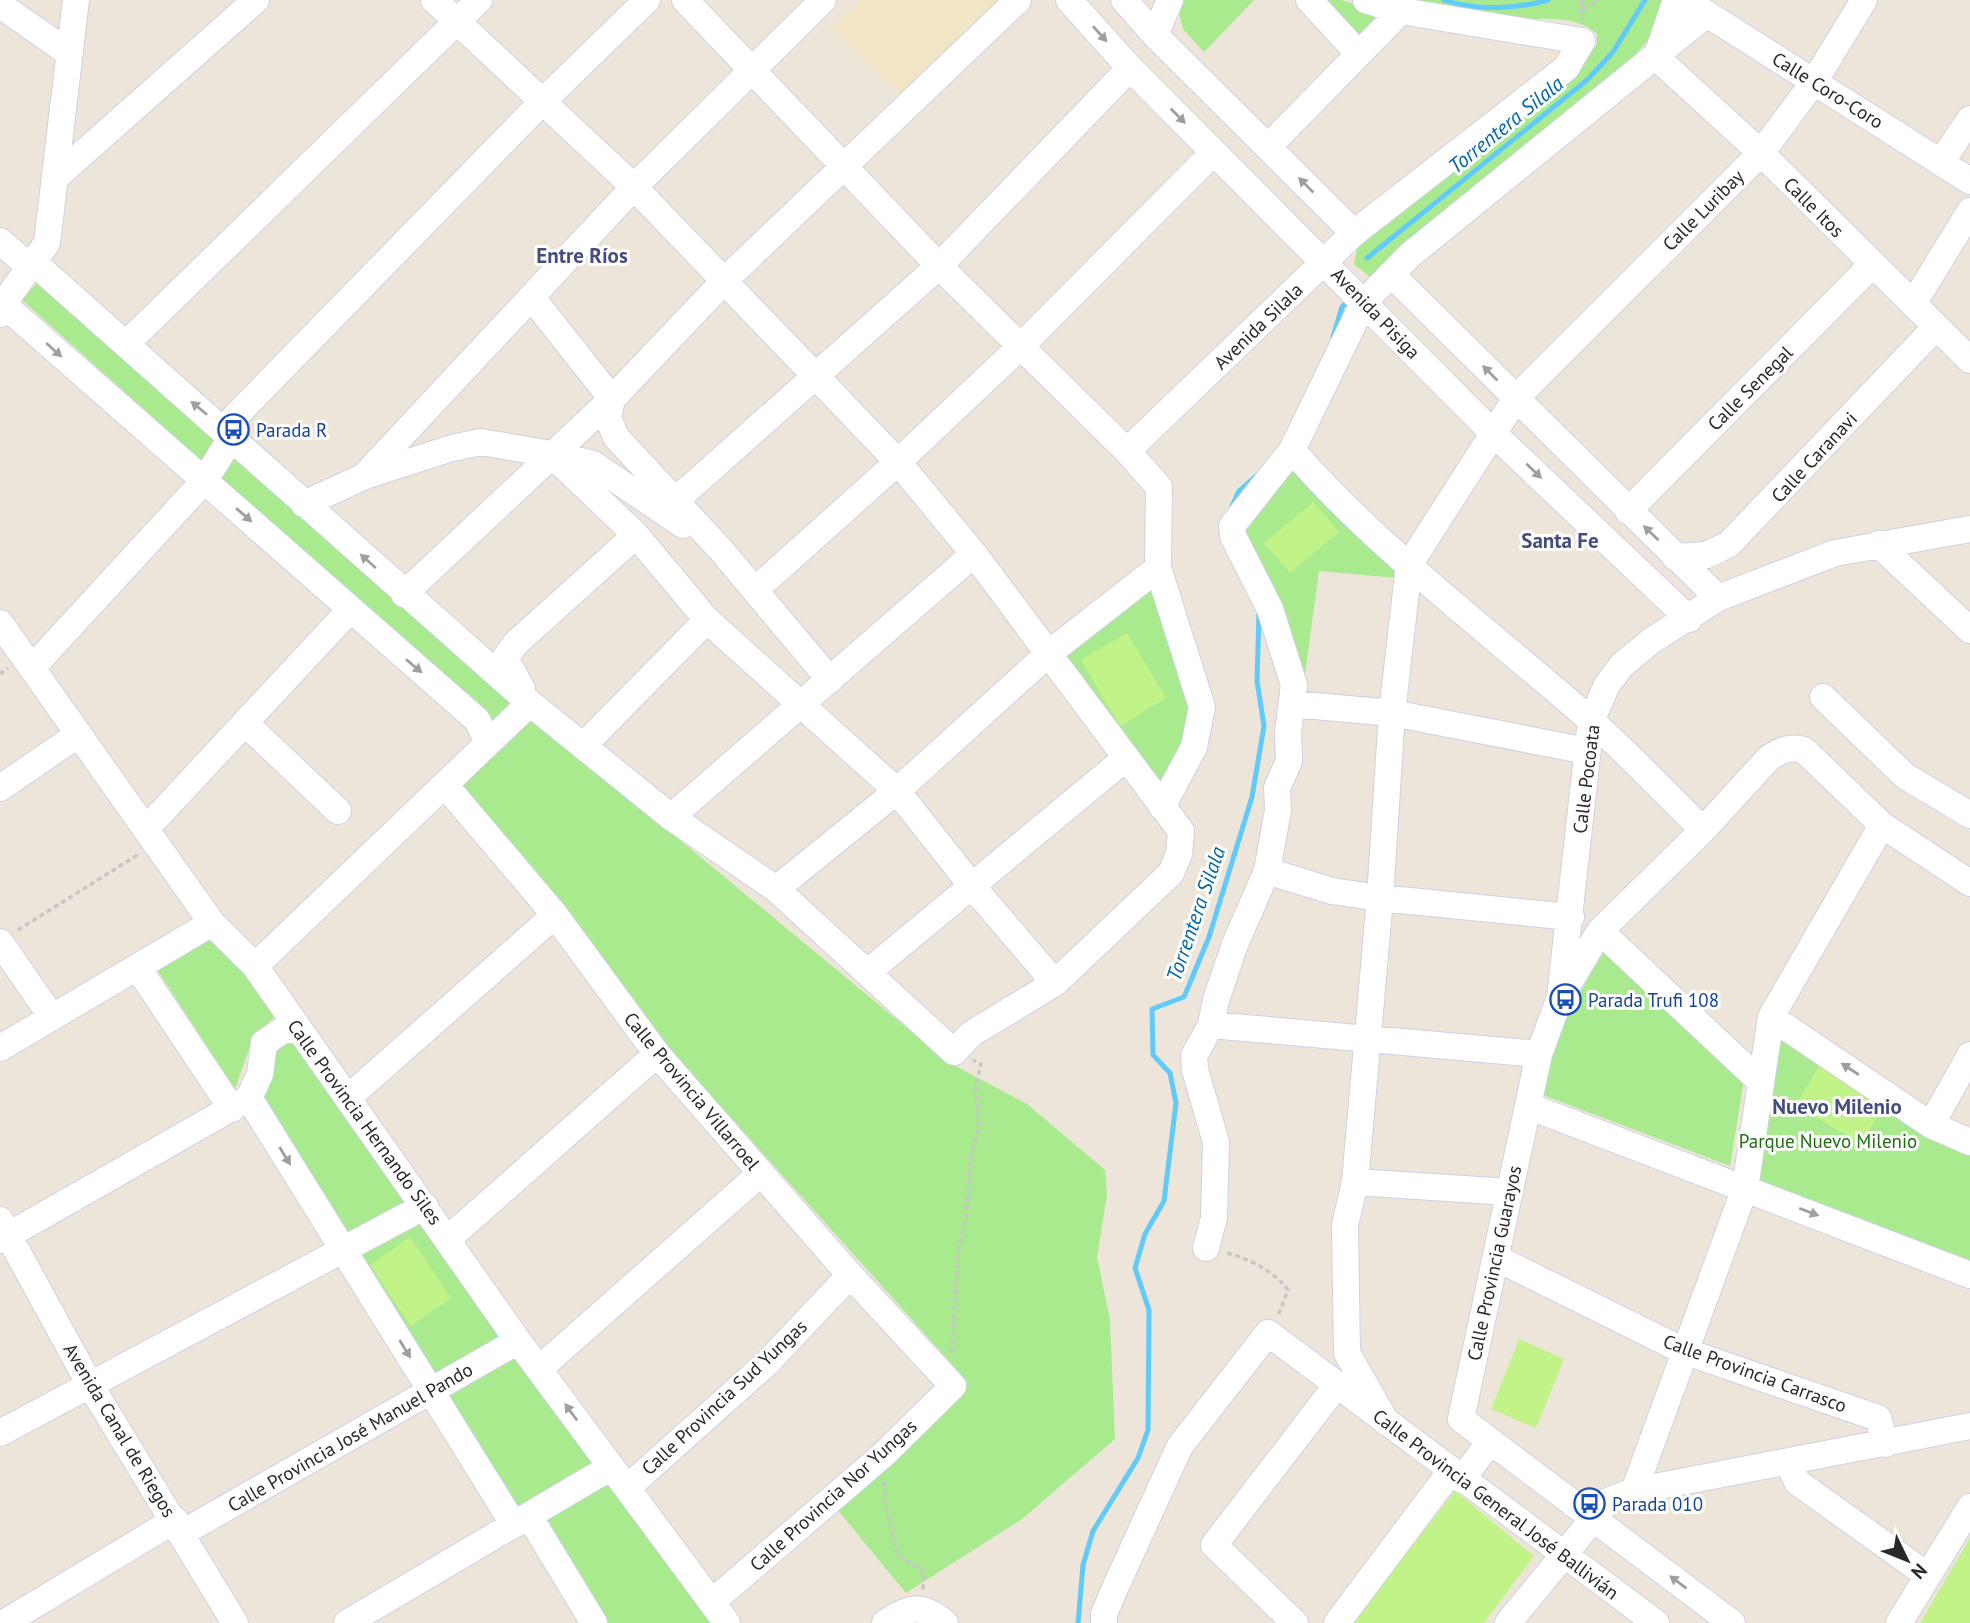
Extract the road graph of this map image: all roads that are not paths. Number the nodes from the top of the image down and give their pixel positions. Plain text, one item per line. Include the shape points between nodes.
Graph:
1 (76, 0) edge
2 (256, 0) edge
3 (434, 0) edge
4 (479, 0) edge
5 (647, 0) edge
6 (685, 0) edge
7 (823, 0) edge
8 (1018, 0) edge
9 (1069, 0) edge
10 (1124, 0) edge
11 (1170, 0) edge
12 (1309, 0) edge
13 (1366, 0) edge
14 (1675, 0) edge
15 (1864, 0) edge
16 (0, 5) edge
17 (1696, 7) edge
18 (1401, 11) junction
19 (457, 22) junction
20 (1155, 35) junction
21 (69, 53) junction
22 (1359, 54) junction
23 (1656, 57) junction
24 (1130, 68) junction
25 (750, 69) junction
26 (1814, 82) junction
27 (543, 102) junction
28 (1970, 119) edge
29 (1268, 147) junction
30 (1214, 152) junction
31 (1761, 153) junction
32 (1941, 162) junction
33 (846, 166) junction
34 (55, 178) junction
35 (1970, 181) edge
36 (634, 187) junction
37 (1970, 211) edge
38 (1354, 233) junction
39 (0, 241) edge
40 (1325, 262) junction
41 (1872, 265) junction
42 (939, 266) junction
43 (36, 268) junction
44 (0, 273) edge
45 (1391, 274) junction
46 (725, 280) junction
47 (533, 299) junction
48 (1364, 302) junction
49 (1913, 304) junction
50 (2, 309) edge
51 (1936, 327) junction
52 (126, 344) junction
53 (1021, 346) junction
54 (1970, 360) edge
55 (814, 376) junction
56 (1516, 398) junction
57 (612, 399) junction
58 (228, 433) junction
59 (1494, 434) junction
60 (1292, 450) junction
61 (1127, 451) junction
62 (551, 454) junction
63 (898, 462) junction
64 (365, 476) junction
65 (204, 481) junction
66 (676, 502) junction
67 (304, 504) junction
68 (1628, 511) junction
69 (1970, 529) edge
70 (635, 535) junction
71 (1878, 544) junction
72 (721, 550) junction
73 (974, 554) junction
74 (1675, 557) junction
75 (1409, 565) junction
76 (1158, 568) junction
77 (755, 590) junction
78 (404, 594) junction
79 (1717, 598) junction
80 (349, 611) junction
81 (707, 620) junction
82 (1689, 620) junction
83 (0, 623) edge
84 (1970, 630) edge
85 (1048, 654) junction
86 (32, 668) junction
87 (830, 680) junction
88 (1823, 696) dead end
89 (530, 703) junction
90 (1293, 704) junction
91 (801, 707) junction
92 (1392, 713) junction
93 (1591, 721) junction
94 (245, 723) junction
95 (79, 734) junction
96 (584, 745) junction
97 (483, 748) junction
98 (1587, 751) junction
99 (1126, 758) junction
100 (445, 785) junction
101 (0, 788) edge
102 (897, 791) junction
103 (1162, 807) junction
104 (338, 811) dead end
105 (1970, 815) edge
106 (671, 817) junction
107 (1882, 825) junction
108 (1703, 830) junction
109 (151, 836) junction
110 (1267, 871) junction
111 (1970, 883) edge
112 (972, 886) junction
113 (776, 889) junction
114 (1380, 898) junction
115 (555, 915) junction
116 (1571, 917) junction
117 (212, 923) junction
118 (1600, 932) junction
119 (6, 939) edge
120 (256, 966) junction
121 (138, 968) junction
122 (869, 971) junction
123 (1055, 983) junction
124 (1560, 997) junction
125 (51, 1016) junction
126 (1771, 1017) junction
127 (1211, 1026) junction
128 (299, 1031) junction
129 (1367, 1040) junction
130 (0, 1048) edge
131 (657, 1054) junction
132 (1539, 1054) junction
133 (1970, 1055) edge
134 (1761, 1082) junction
135 (349, 1097) junction
136 (241, 1104) junction
137 (1528, 1106) junction
138 (1931, 1125) junction
139 (1970, 1142) edge
140 (761, 1173) junction
141 (1355, 1182) junction
142 (1745, 1188) junction
143 (1510, 1192) junction
144 (425, 1206) junction
145 (3, 1231) edge
146 (449, 1238) junction
147 (1206, 1248) road end
148 (344, 1251) junction
149 (1496, 1258) junction
150 (850, 1275) junction
151 (1970, 1275) edge
152 (518, 1341) junction
153 (1684, 1351) junction
154 (539, 1369) junction
155 (89, 1383) junction
156 (953, 1386) joint
157 (1336, 1386) junction
158 (432, 1392) junction
159 (1386, 1422) junction
160 (1970, 1426) edge
161 (0, 1433) edge
162 (1490, 1441) junction
163 (1886, 1444) junction
164 (1789, 1463) junction
165 (1457, 1476) junction
166 (619, 1478) junction
167 (1634, 1491) junction
168 (1970, 1507) edge
169 (1593, 1518) junction
170 (521, 1520) junction
171 (178, 1527) junction
172 (1563, 1555) junction
173 (1927, 1575) junction
174 (719, 1613) edge
175 (1293, 1622) edge
176 (4, 1623) edge
177 (235, 1623) edge
178 (347, 1623) edge
179 (594, 1623) edge
180 (885, 1623) edge
181 (945, 1623) edge
182 (1104, 1623) edge
183 (1337, 1623) edge
184 (1508, 1623) edge
185 (1656, 1623) edge
186 (1732, 1623) edge
187 (1899, 1623) edge

1 - 21 street
2 - 34 street
3 - 19 street
4 - 19 street
5 - 27 street
6 - 25 street
7 - 25 street
8 - 33 street
9 -> 24 street, Avenida Pisiga
10 - 20 street
11 - 20 street
12 - 22 street
13 - 18 street
14 - 23 street
15 - 26 street, Calle Luribay
16 - 21 street
17 - 23 street
17 - 26 street, Calle Coro-Coro
18 - 22 street
18 - 38 street, Avenida Silala via 1582,41 1566,68
19 - 27 street
19 - 52 street
20 - 29 street
21 - 34 street
22 - 29 street
23 - 31 street, Calle Itos
23 - 45 street
24 -> 30 street, Avenida Pisiga
24 - 42 street
25 - 33 street
25 - 36 street
26 - 31 street, Calle Luribay
26 - 32 street, Calle Coro-Coro
27 - 36 street
27 - 58 street
28 - 32 street
38 -> 29 street
30 - 40 street, Avenida Pisiga
30 - 53 street
31 - 41 street, Calle Itos
31 - 56 street, Calle Luribay
32 - 35 street, Calle Coro-Coro
33 - 42 street
33 - 46 street
34 - 43 street via 47,243
36 - 46 street
36 - 47 street
37 - 49 street
38 - 40 street, Avenida Silala
39 - 43 street
40 - 48 street, Avenida Pisiga
40 - 61 street, Avenida Silala
41 - 49 street, Calle Itos
41 - 68 street, Calle Senegal
42 - 53 street
42 - 55 street
43 - 44 street
43 - 50 street
43 - 52 street
45 - 48 street
56 -> 45 street, Avenida Pisiga
46 - 55 street
46 - 57 street
47 - 57 street
47 - 64 street
48 - 59 street, Avenida Pisiga
48 - 60 street
49 - 51 street, Calle Itos
50 -> 65 street
51 - 54 street, Calle Itos
51 - 74 street, Calle Caranavi via 1729,544 1707,555
58 -> 52 street
53 - 61 street
53 - 63 street
55 - 63 street
55 - 66 street
56 - 59 street, Calle Luribay
56 - 68 street, Avenida Pisiga
57 - 62 street
57 - 66 street via 608,418 616,437
58 - 65 street
58 - 67 street
59 - 75 street, Calle Luribay
59 -> 82 street, Avenida Pisiga
60 - 75 street
60 - 90 street via 1232,526 1270,610 1294,685
61 - 76 street via 1158,487
62 - 64 street via 481,442
62 - 70 street
62 - 72 street via 593,464
62 - 78 street
63 - 73 street
63 - 77 street
64 - 67 street
65 -> 80 street
65 - 86 street
66 - 72 street
78 -> 67 street
74 -> 68 street, Avenida Pisiga
69 - 71 street, Calle Pocoata
70 - 81 street
70 - 89 street via 505,658
71 - 79 street, Calle Pocoata via 1835,553
71 - 84 street
72 - 77 street
73 - 85 street
73 - 87 street
74 - 79 street, Avenida Pisiga
75 - 92 street
75 - 93 street
76 - 85 street
76 - 103 street via 1202,707 1194,747
77 - 87 street
78 - 89 street
79 - 82 street, Calle Pocoata
80 - 94 street
80 -> 97 street via 477,720 486,738
81 - 91 street
81 - 96 street
82 - 93 street, Calle Pocoata via 1651,641 1622,665
83 - 86 street, Calle Provincia Hernando Siles
85 - 99 street
85 - 102 street
86 - 95 street, Calle Provincia Hernando Siles
87 - 91 street
88 - 105 street via 1905,776
89 - 96 street
89 - 97 street
90 - 92 street
90 - 110 street via 1289,761 1277,788 1278,810
91 - 102 street
91 - 106 street
92 - 98 street
92 - 114 street
93 - 98 street, Calle Pocoata
93 - 108 street
94 - 104 street
94 - 109 street
95 - 101 street
95 - 109 street, Calle Provincia Hernando Siles
96 - 106 street
97 - 100 street
98 - 116 street, Calle Pocoata
99 - 103 street
99 - 112 street
100 - 115 street, Calle Provincia Villarroel
100 - 120 street
102 - 112 street
102 - 113 street
103 - 123 street via 1181,831 1171,873
106 - 113 street
107 - 108 street via 1813,757 1793,747 1769,758
107 - 111 street
107 - 126 street
108 - 118 street
109 - 117 street, Calle Provincia Hernando Siles
110 - 114 street via 1332,891
110 - 127 street via 1235,944
112 - 122 street
112 - 123 street
113 - 122 street
114 - 116 street
114 - 129 street
115 - 131 street, Calle Provincia Villarroel
115 - 135 street
116 - 124 street, Calle Pocoata
117 - 120 street, Calle Provincia Hernando Siles
117 - 121 street
118 - 124 street
118 - 134 street
119 - 125 street
120 - 128 street, Calle Provincia Hernando Siles
121 - 125 street
121 - 136 street
122 - 123 street via 954,1052 971,1034
124 - 132 street, Calle Pocoata
125 - 130 street
126 - 134 street
138 -> 126 street
127 - 129 street
127 - 147 street via 1194,1056 1216,1142 1214,1218
128 - 135 street, Calle Provincia Hernando Siles
128 - 136 street via 283,1030 264,1043 260,1074
129 - 132 street
129 - 141 street
131 - 140 street, Calle Provincia Villarroel
131 - 146 street
132 - 137 street, Calle Pocoata
133 - 138 street
134 - 142 street
135 - 144 street, Calle Provincia Hernando Siles
136 - 145 street
136 -> 148 street
137 - 142 street
137 - 143 street, Calle Provincia Guarayos
138 - 139 street
140 - 150 street, Calle Provincia Villarroel
140 - 154 street
141 - 143 street
141 - 159 street via 1345,1225 1347,1353
142 -> 151 street
142 - 153 street
143 - 149 street, Calle Provincia Guarayos
144 - 146 street, Calle Provincia Hernando Siles
144 - 148 street
145 - 155 street, Avenida Canal de Riegos
146 - 152 street, Calle Provincia Hernando Siles
148 - 155 street
148 -> 158 street
149 - 153 street, Calle Provincia Carrasco
149 - 162 street, Calle Provincia Guarayos via 1461,1419
150 - 156 street, Calle Provincia Villarroel
150 - 166 street, Calle Provincia Sud Yungas via 767,1363
152 - 154 street, Calle Provincia Hernando Siles
152 - 158 street, Calle Provincia José Manuel Pando
153 - 163 street, Calle Provincia Carrasco via 1878,1418
153 - 167 street
166 -> 154 street, Calle Provincia Hernando Siles
155 - 161 street
155 - 171 street, Avenida Canal de Riegos
156 - 174 street, Calle Provincia Nor Yungas
157 - 159 street, Calle Provincia General José Ballivián
157 - 175 street via 1214,1545
157 - 182 street, Calle Provincia General José Ballivián via 1268,1333 1180,1446 1115,1588
158 - 170 street
158 - 171 street, Calle Provincia José Manuel Pando
159 - 165 street, Calle Provincia General José Ballivián
160 - 163 street
162 - 165 street
162 - 169 street
163 - 164 street
164 - 167 street
164 - 173 street via 1797,1482
165 - 172 street, Calle Provincia General José Ballivián
165 - 183 street
166 - 170 street, Calle Provincia Sud Yungas
166 - 174 street, Calle Provincia Hernando Siles
167 - 169 street via 1608,1501
168 - 173 street
169 - 172 street
186 -> 169 street
170 - 178 street, Calle Provincia Sud Yungas
170 - 179 street
171 - 176 street, Calle Provincia José Manuel Pando
171 - 177 street, Avenida Canal de Riegos
172 - 184 street
172 - 185 street, Calle Provincia General José Ballivián
173 - 187 street
180 - 181 street via 904,1610 922,1609

